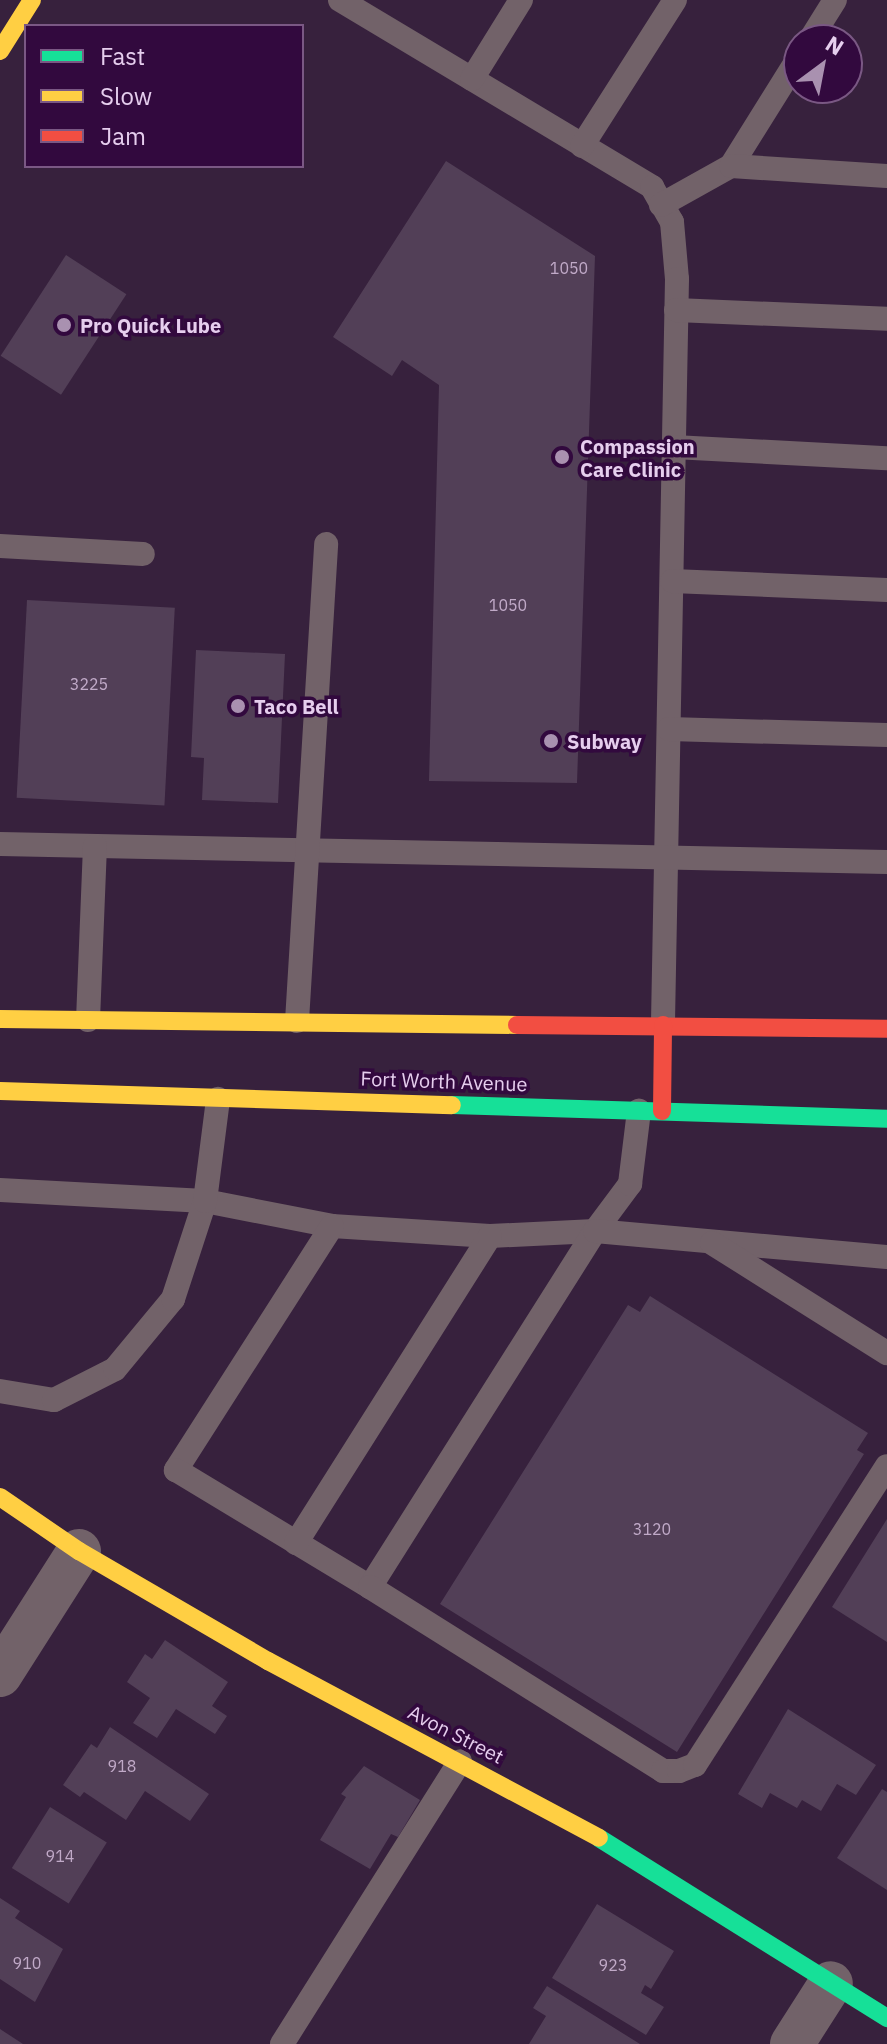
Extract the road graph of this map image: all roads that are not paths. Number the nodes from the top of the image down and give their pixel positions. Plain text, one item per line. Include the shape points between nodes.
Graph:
1 (32, 0) edge
2 (521, 0) edge
3 (675, 0) edge
4 (835, 0) edge
5 (350, 3) edge
6 (820, 24) edge
7 (0, 51) edge
8 (472, 79) junction
9 (783, 83) edge
10 (582, 146) junction
11 (731, 166) junction
12 (885, 173) edge
13 (661, 205) junction
14 (676, 310) junction
15 (887, 319) edge
16 (674, 447) junction
17 (887, 458) edge
18 (326, 544) dead end
19 (0, 546) edge
20 (143, 554) dead end
21 (672, 581) junction
22 (887, 590) edge
23 (669, 729) junction
24 (887, 735) edge
25 (0, 844) edge
26 (95, 846) junction
27 (305, 851) junction
28 (667, 858) junction
29 (887, 862) edge
30 (0, 1019) edge
31 (88, 1020) junction
32 (297, 1021) junction
33 (663, 1025) junction
34 (887, 1029) edge
35 (0, 1091) edge
36 (218, 1099) junction
37 (650, 1111) junction
38 (887, 1119) edge
39 (0, 1190) edge
40 (205, 1201) junction
41 (332, 1226) junction
42 (595, 1231) junction
43 (490, 1236) junction
44 (707, 1240) junction
45 (887, 1257) edge
46 (887, 1353) edge
47 (0, 1391) edge
48 (887, 1466) edge
49 (0, 1497) edge
50 (296, 1543) junction
51 (79, 1551) junction
52 (370, 1587) junction
53 (0, 1675) edge
54 (460, 1761) junction
55 (831, 1983) junction
56 (887, 2018) edge
57 (282, 2044) edge
58 (792, 2044) edge

1 - 7 main road
2 - 8 lane
3 - 10 lane
4 - 6 lane
5 - 8 lane
8 - 10 lane
9 - 11 lane
10 - 13 lane via 652,187
11 - 12 lane
11 - 13 lane
13 - 14 lane via 672,222
14 - 15 lane
14 - 16 lane
16 - 17 lane
16 - 21 lane
18 - 27 lane
19 - 20 lane
21 - 22 lane
21 - 23 lane
23 - 24 lane
23 - 28 lane
25 - 26 lane
26 - 27 lane
26 - 31 lane
27 - 28 lane
27 - 32 lane
28 - 29 lane
28 - 33 lane
30 - 31 main road
31 - 32 main road
32 - 33 main road
33 - 34 main road
33 - 37 main road
35 - 36 main road, Fort Worth Avenue
36 - 37 main road, Fort Worth Avenue
36 - 40 lane
37 - 38 main road, Fort Worth Avenue
37 - 42 lane via 630,1184
39 - 40 lane
40 - 41 lane
40 - 47 lane via 173,1299 115,1369 54,1400
41 - 43 lane
41 - 50 lane via 176,1470
42 - 43 lane
42 - 44 lane
42 - 52 lane
43 - 50 lane
44 - 45 lane
44 - 46 lane
48 - 52 lane via 695,1765 679,1771 663,1771
49 - 51 main road, Avon Street
50 - 52 lane
51 - 53 street
51 - 54 main road, Avon Street via 268,1661
54 - 55 main road, Avon Street via 635,1857
54 - 57 lane
55 - 56 main road, Avon Street
55 - 58 street

